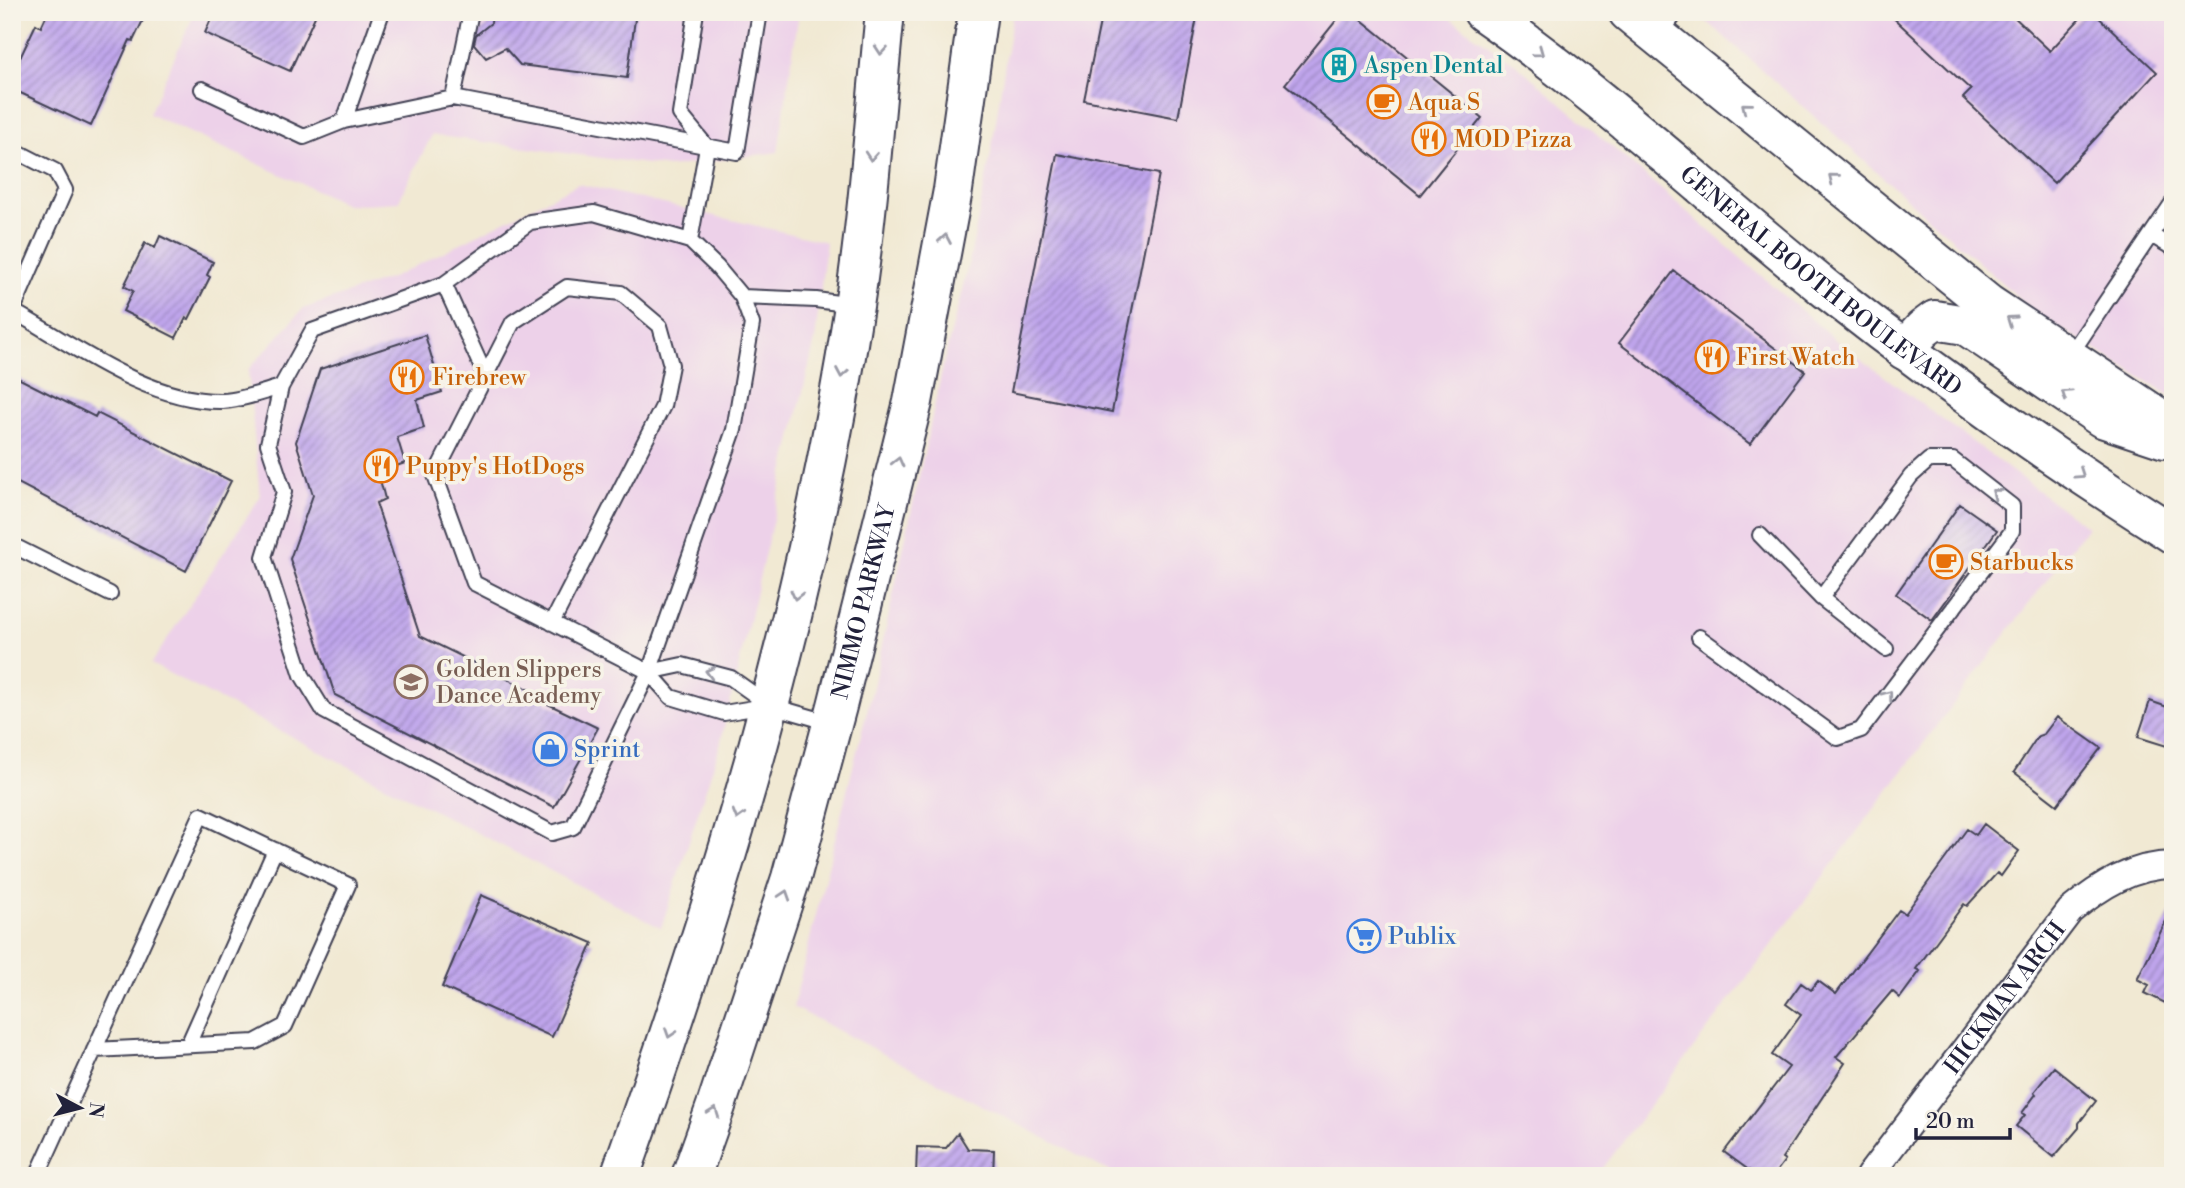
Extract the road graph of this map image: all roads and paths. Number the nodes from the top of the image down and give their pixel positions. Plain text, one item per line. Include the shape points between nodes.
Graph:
1 (382, 12) edge
2 (471, 12) edge
3 (696, 12) edge
4 (760, 12) edge
5 (885, 12) edge
6 (978, 12) edge
7 (1483, 12) edge
8 (1650, 19) edge
9 (202, 89) dead end
10 (453, 98) junction
11 (344, 121) junction
12 (707, 147) junction
13 (12, 149) edge
14 (2173, 202) edge
15 (2151, 235) junction
16 (690, 241) junction
17 (2173, 248) edge
18 (444, 284) junction
19 (742, 297) junction
20 (855, 306) junction
21 (12, 311) edge
22 (1904, 350) junction
23 (2067, 359) junction
24 (485, 377) junction
25 (281, 387) junction
26 (2173, 427) edge
27 (2173, 441) edge
28 (2173, 534) edge
29 (1760, 535) dead end
30 (12, 545) edge
31 (110, 594) dead end
32 (1821, 598) junction
33 (552, 623) junction
34 (1699, 637) dead end
35 (1886, 649) dead end
36 (649, 672) junction
37 (769, 705) junction
38 (832, 723) junction
39 (275, 850) junction
40 (2173, 865) edge
41 (188, 1045) junction
42 (94, 1050) junction
43 (37, 1176) edge
44 (620, 1176) edge
45 (691, 1176) edge
46 (1869, 1176) edge

1 - 11 lane
2 - 10 lane
3 - 12 lane via 680,114
4 - 12 lane via 737,152
5 -> 20 main road
38 -> 6 main road, NIMMO PARKWAY via 916,389 953,190
7 -> 22 main road, GENERAL BOOTH BOULEVARD via 1609,106
23 -> 8 main road via 1988,304
9 - 11 lane via 304,137
10 - 11 lane
10 - 12 lane
12 - 16 lane
13 - 21 lane via 55,171 65,190
14 - 15 lane
15 - 17 lane
15 - 23 lane
16 - 18 lane via 594,213 530,222
16 - 19 lane
18 - 24 lane
18 - 25 lane via 312,331
19 - 20 lane
19 - 36 lane via 752,324 734,430
20 -> 37 main road via 823,472
21 - 25 lane via 135,381 184,398 225,401
27 -> 22 main road via 2102,418 1965,325 1936,320
22 -> 28 main road, GENERAL BOOTH BOULEVARD
23 - 26 main road
24 - 33 lane via 436,475 474,583
24 - 33 lane via 513,322 567,287 621,293 660,326 671,365 663,407
25 - 36 lane via 268,444 284,492 264,557 302,675 324,711 552,833 573,827
29 - 32 lane
30 - 31 lane
34 -> 32 lane via 1838,738 1861,730 2012,531 2012,506 1953,460 1929,460 1910,476
32 - 35 lane
33 - 36 lane
37 -> 36 lane via 731,678 682,665
36 - 37 lane via 671,697 724,713
37 - 38 lane
37 -> 44 main road via 699,943
45 -> 38 main road, NIMMO PARKWAY via 790,878
39 - 41 lane
39 - 41 lane via 348,885 285,1026 255,1042
39 - 42 lane via 201,815
40 - 46 street, HICKMAN ARCH via 2127,874 2097,889 2070,911
41 - 42 lane
42 - 43 lane

